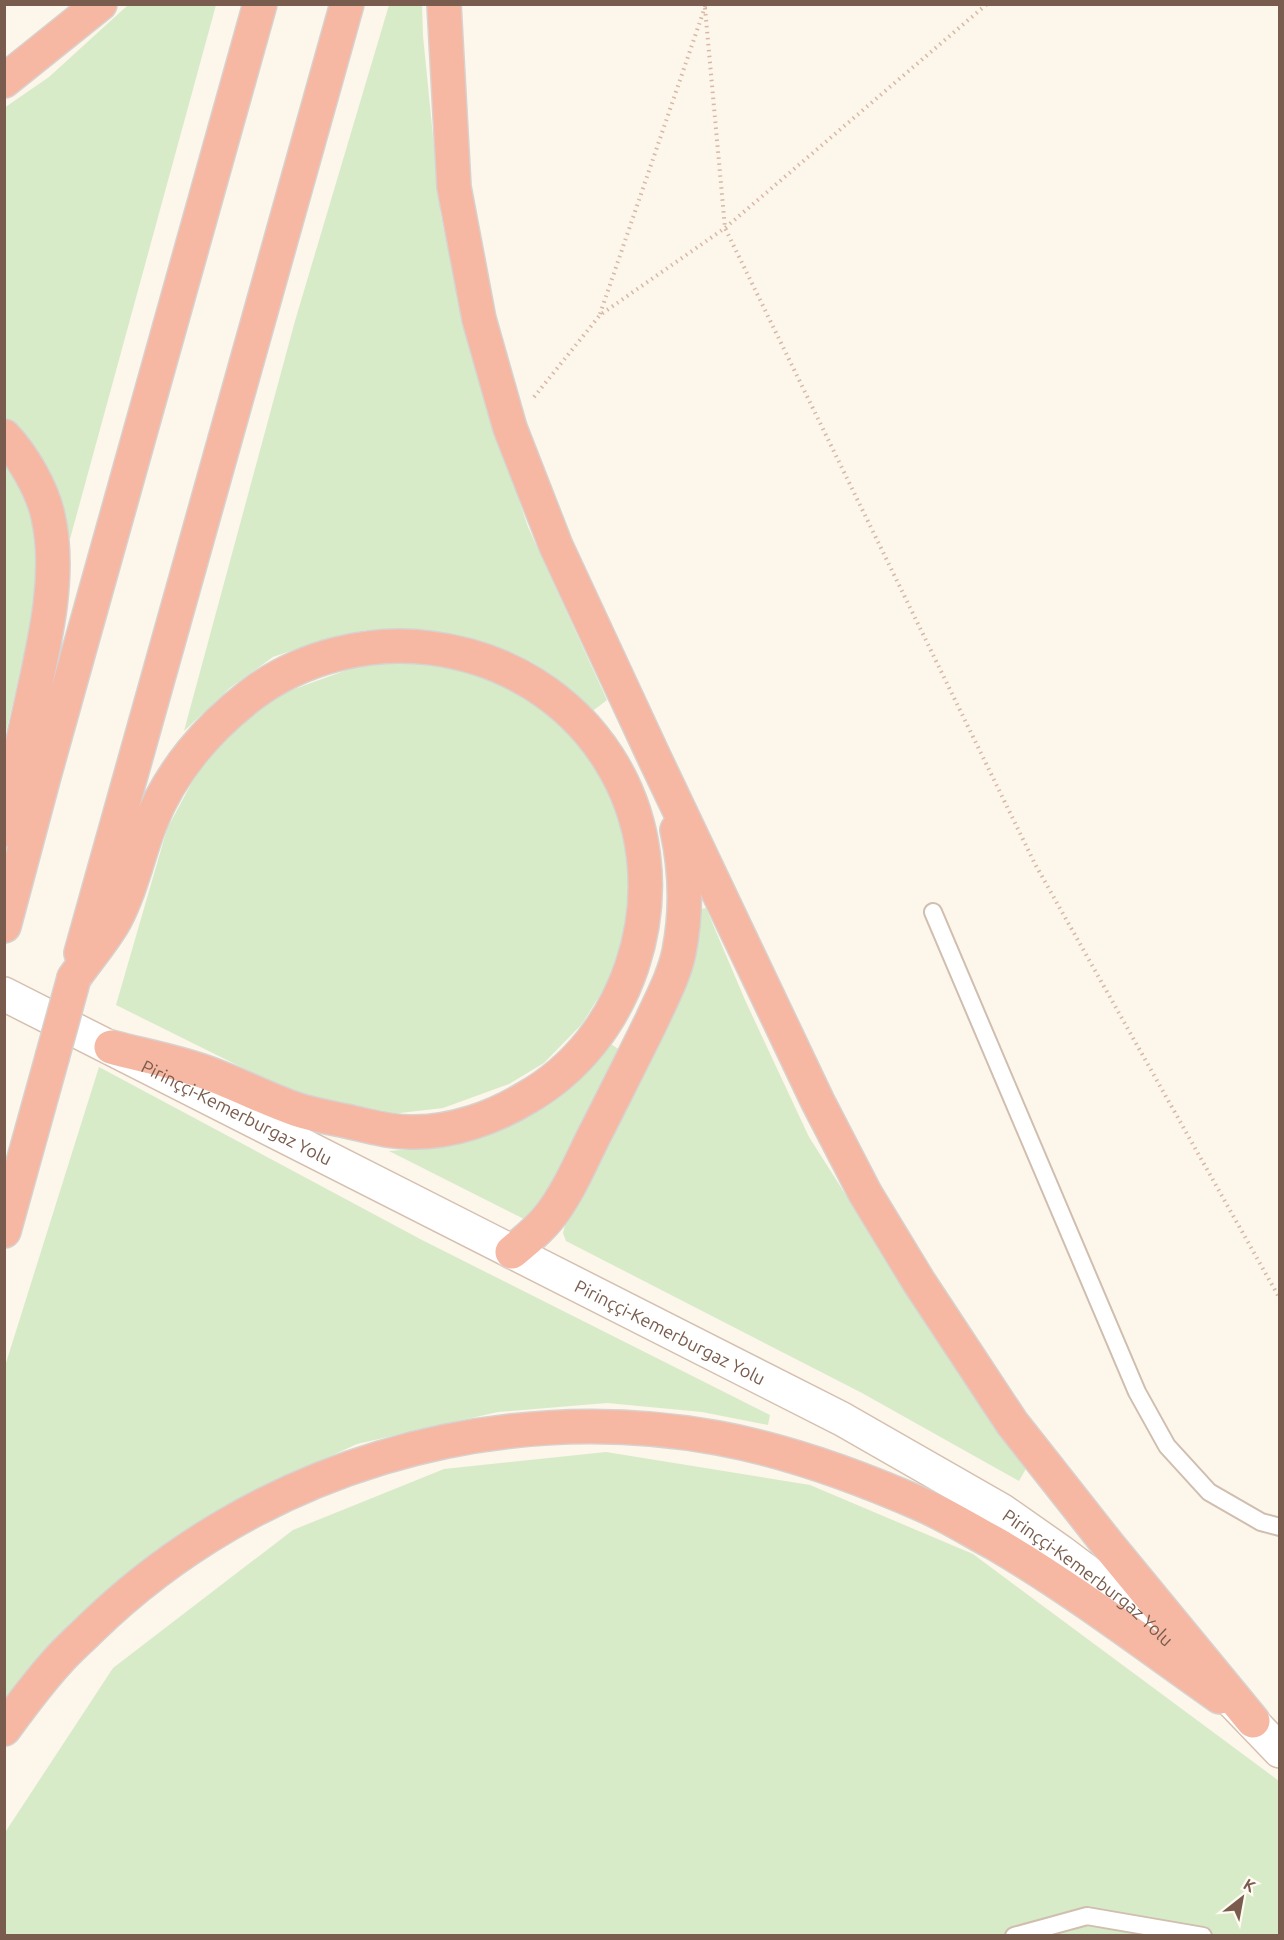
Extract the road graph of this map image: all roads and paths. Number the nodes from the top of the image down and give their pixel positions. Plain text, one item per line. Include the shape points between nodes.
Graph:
1 (100, 4) edge
2 (260, 4) edge
3 (346, 4) edge
4 (444, 4) edge
5 (987, 4) edge
6 (706, 6) edge
7 (4, 81) edge
8 (725, 228) junction
9 (600, 315) junction
10 (510, 428) junction
11 (4, 436) edge
12 (655, 759) junction
13 (4, 830) edge
14 (933, 912) dead end
15 (4, 926) edge
16 (74, 978) junction
17 (4, 994) edge
18 (111, 1047) junction
19 (4, 1231) edge
20 (512, 1252) junction
21 (1280, 1299) edge
22 (1280, 1527) edge
23 (1253, 1721) junction
24 (4, 1729) edge
25 (1280, 1751) edge
26 (1014, 1935) edge
27 (1203, 1935) edge

1 - 7 highway
2 - 15 highway
3 - 16 highway
4 - 10 highway via 454,187 479,319
5 - 8 path
6 - 8 path
6 - 9 path
8 - 9 path
8 - 21 path via 1035,864
9 - 10 path
10 - 12 highway via 556,546
11 - 13 highway via 31,474 48,514 52,548 44,646
12 - 20 highway via 682,855 686,895 678,955 670,982 565,1192 536,1232
12 - 23 highway via 818,1102 865,1193 919,1282 1012,1423
14 - 22 lane via 1137,1392 1167,1446 1209,1492 1262,1522
16 - 18 highway via 115,920 151,821 192,751 254,692 319,660 360,648 410,646 459,652 502,666 568,708 591,733 620,779 633,811 647,876 638,949 621,996 595,1037 560,1075 513,1106 444,1129 397,1132 299,1110 206,1072
16 - 19 highway, bridge
17 - 18 main road, Pirinççi-Kemerburgaz Yolu
18 - 20 main road, Pirinççi-Kemerburgaz Yolu
20 - 23 main road, Pirinççi-Kemerburgaz Yolu via 842,1419 1001,1510 1130,1604
23 - 24 highway via 1042,1571 926,1506 825,1465 778,1451 671,1432 585,1426 507,1431 430,1443 346,1468 280,1496 214,1532 110,1609 57,1661
23 - 25 main road, Pirinççi-Kemerburgaz Yolu
26 - 27 lane via 1087,1916

